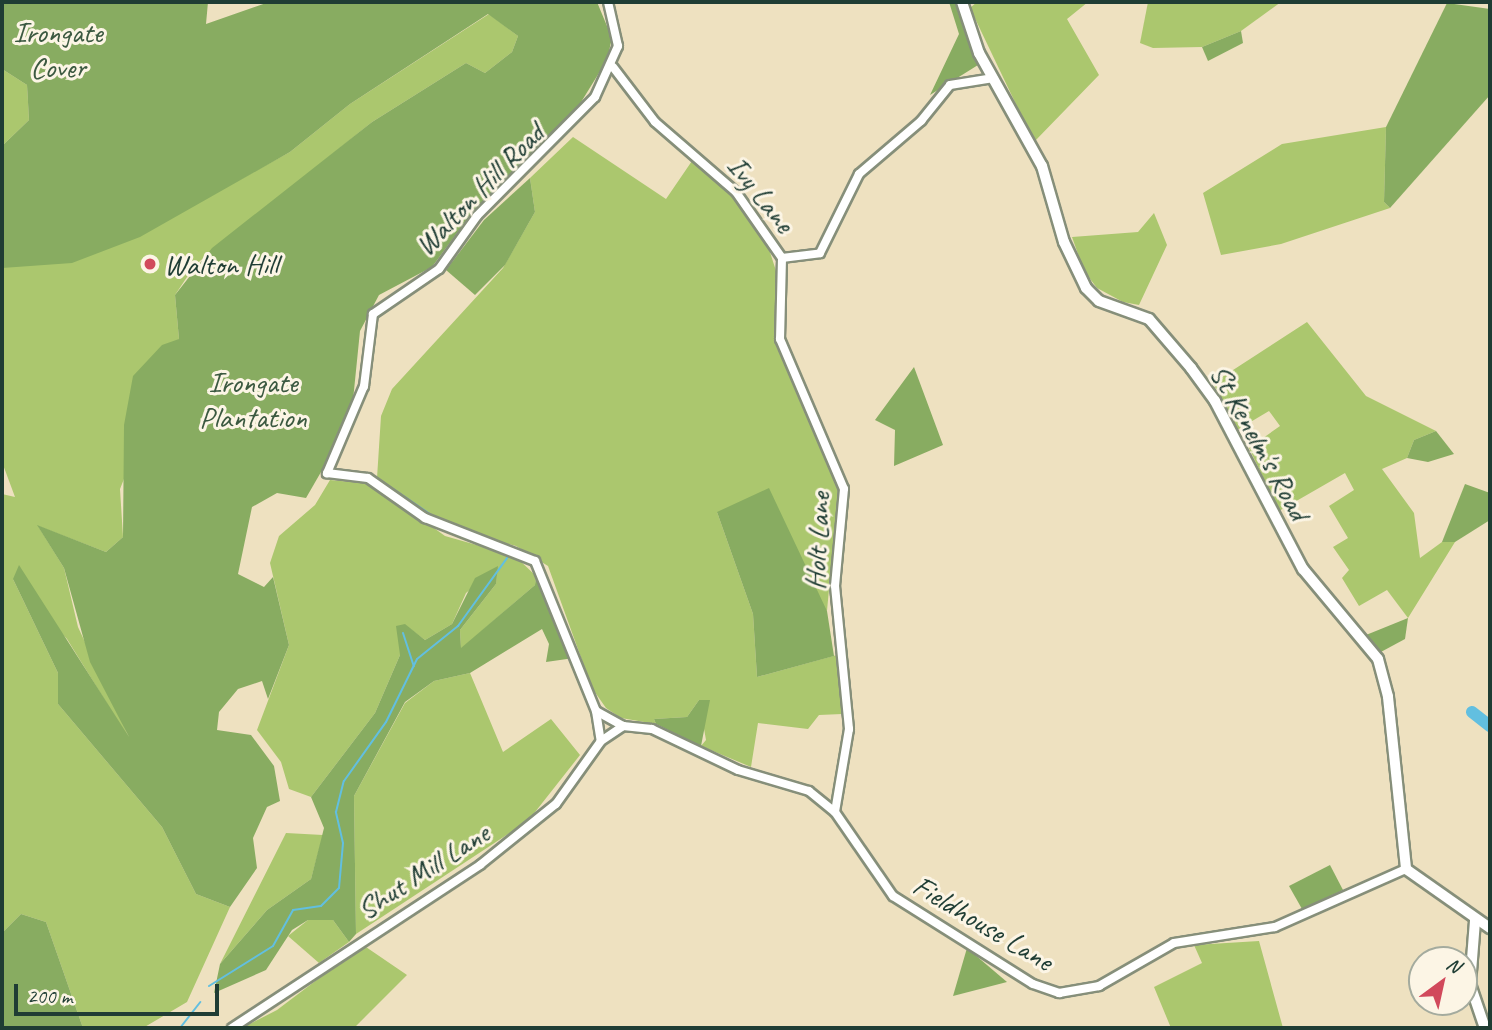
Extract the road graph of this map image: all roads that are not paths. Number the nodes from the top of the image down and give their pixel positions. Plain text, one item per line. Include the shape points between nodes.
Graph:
1 (608, 2) edge
2 (962, 2) edge
3 (613, 67) junction
4 (993, 78) junction
5 (782, 258) junction
6 (596, 710) junction
7 (620, 727) junction
8 (601, 741) junction
9 (835, 812) junction
10 (1406, 869) junction
11 (1475, 921) junction
12 (1490, 928) edge
13 (232, 1028) edge
14 (1485, 1028) edge

1 - 3 street, Walton Hill Road via 618,34
2 - 4 street, St Kenelm's Road
3 - 5 street, Ivy Lane via 655,122 736,192
3 - 6 street, Walton Hill Road via 575,123 477,216 439,269 373,314 364,386 327,473 368,478 425,518 535,561
4 - 5 street, Ivy Lane via 950,85 921,121 859,174 820,253
4 - 10 street, St Kenelm's Road via 1042,166 1064,242 1086,288 1099,301 1149,319 1191,368 1222,412 1303,569 1378,659 1388,697
5 - 9 street, Holt Lane via 785,283 780,339 844,489 835,586 849,729
6 - 7 street
6 - 8 street
7 - 8 street, Shut Mill Lane
7 - 9 street, Fieldhouse Lane via 652,729 738,770 797,785
8 - 13 street, Shut Mill Lane via 556,804 533,823
9 - 10 street, Fieldhouse Lane via 893,897 1034,984 1059,993 1099,986 1174,943 1275,927
10 - 11 street
11 - 12 street
11 - 14 street via 1470,984

